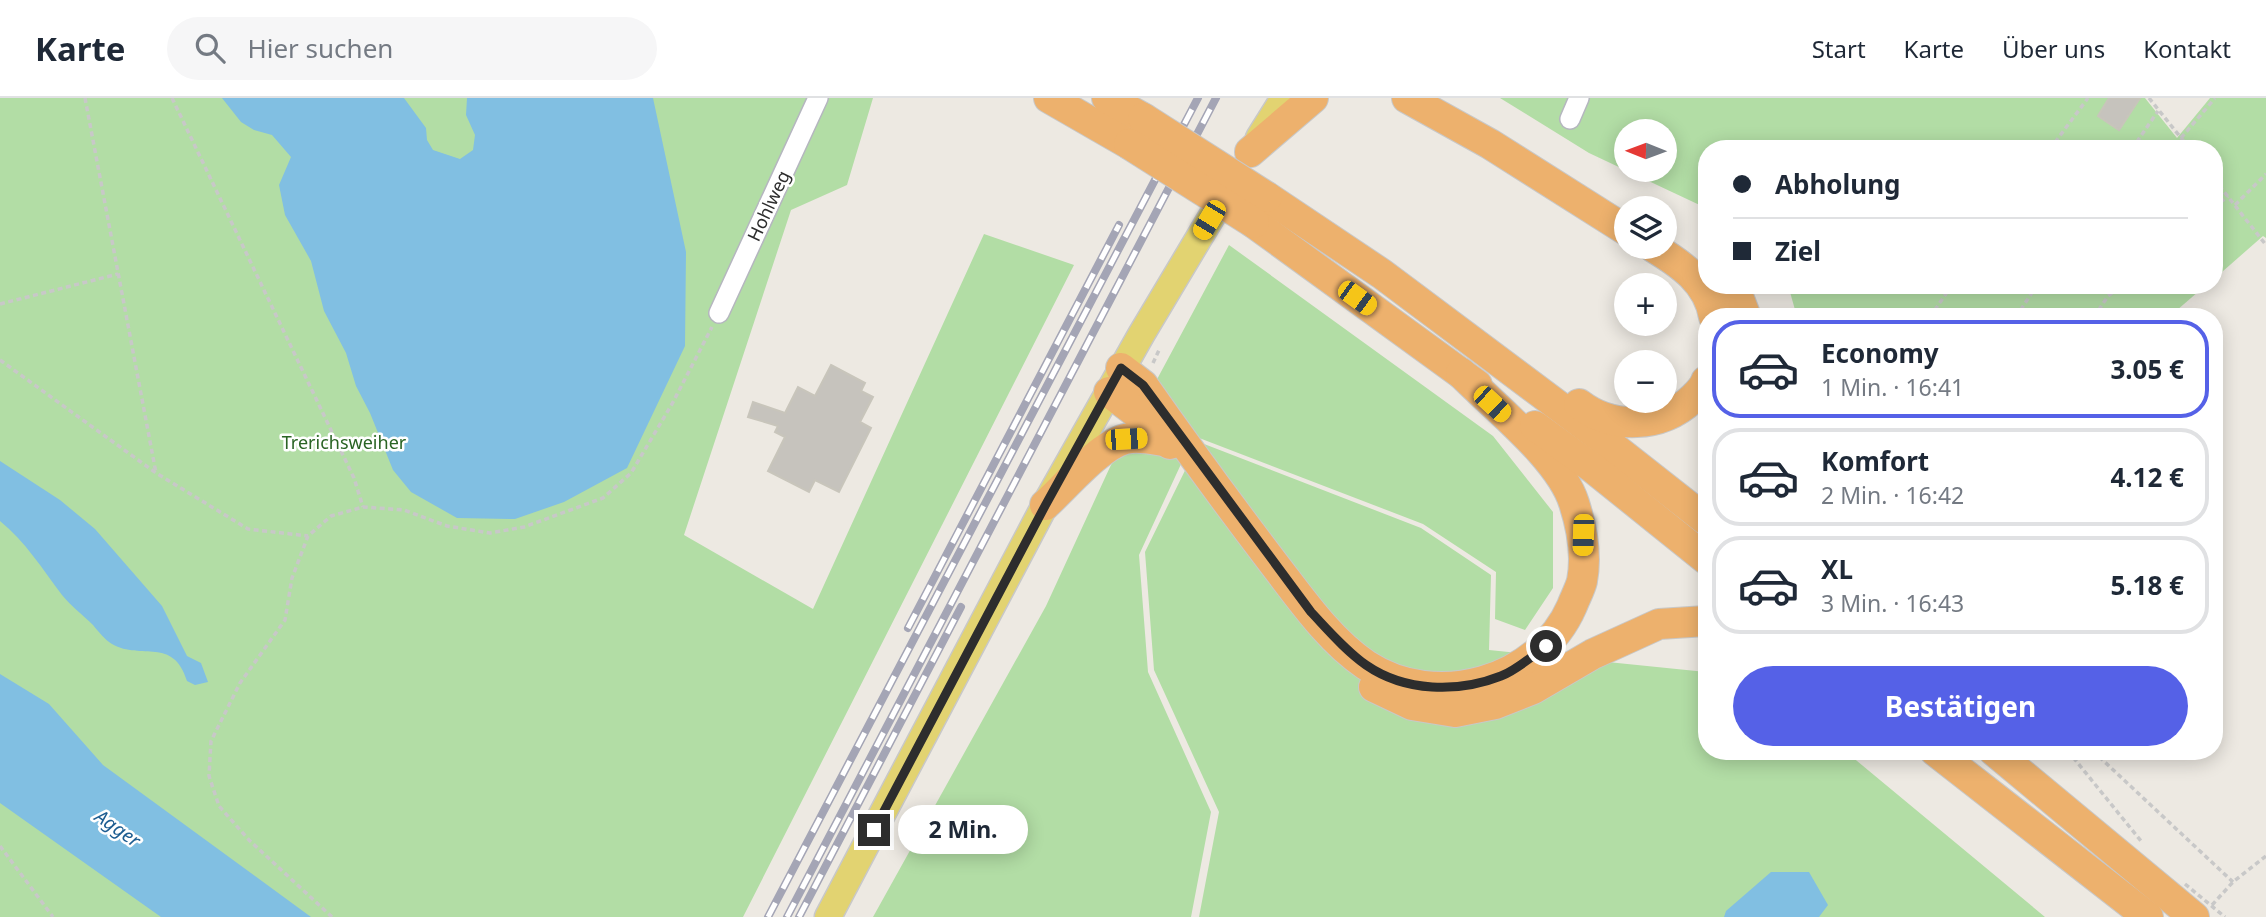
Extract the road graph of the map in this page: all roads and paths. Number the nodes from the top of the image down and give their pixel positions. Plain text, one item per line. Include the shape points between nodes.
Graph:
1 (85, 98) edge
2 (172, 98) edge
3 (818, 98) edge
4 (1049, 98) edge
5 (1107, 98) edge
6 (1284, 98) edge
7 (1313, 98) edge
8 (1407, 98) edge
9 (1441, 98) edge
10 (1579, 98) edge
11 (2088, 98) edge
12 (2149, 98) edge
13 (2215, 98) edge
14 (2158, 111) junction
15 (1570, 119) dead end
16 (2180, 138) joint
17 (2057, 140) edge
18 (2138, 140) edge
19 (1250, 152) junction
20 (2266, 174) edge
21 (2223, 190) edge
22 (2228, 196) junction
23 (2223, 200) edge
24 (1614, 205) edge
25 (2235, 205) junction
26 (1260, 210) junction
27 (1614, 222) edge
28 (1677, 242) edge
29 (2266, 245) edge
30 (1698, 256) edge
31 (1672, 259) edge
32 (118, 274) junction
33 (1698, 282) edge
34 (2111, 294) edge
35 (0, 303) edge
36 (2100, 308) edge
37 (719, 313) joint
38 (0, 360) edge
39 (1496, 360) junction
40 (1461, 373) junction
41 (1115, 380) junction
42 (1698, 393) edge
43 (1168, 442) junction
44 (156, 473) junction
45 (1045, 506) junction
46 (363, 507) junction
47 (1698, 514) edge
48 (307, 536) junction
49 (1698, 553) edge
50 (1698, 622) edge
51 (1947, 760) edge
52 (2006, 760) edge
53 (2075, 760) edge
54 (2103, 760) edge
55 (2143, 842) dead end
56 (0, 846) edge
57 (2266, 856) edge
58 (2233, 882) junction
59 (2188, 897) edge
60 (53, 917) edge
61 (332, 917) edge
62 (828, 917) edge
63 (2148, 917) edge
64 (2225, 917) edge

1 - 32 path
2 - 46 path via 354,478
3 - 37 street, Hohlweg
4 - 26 highway, bridge
5 - 26 highway, bridge via 1143,118
6 - 19 main road
7 - 19 highway
8 - 27 highway
9 - 24 highway
10 - 15 street
11 - 17 path
12 - 14 path
13 - 16 path
14 - 16 path
14 - 18 path
19 - 41 main road
20 - 25 path
21 - 22 path
22 - 23 path
22 - 25 path
25 - 29 path
26 - 39 highway via 1382,274
26 - 40 highway
28 - 30 highway
31 - 33 highway
32 - 35 path
32 - 44 path
34 - 36 path
37 - 46 path via 631,472 603,498 524,527 490,533 447,527 404,510
38 - 44 path
39 - 42 highway via 1537,373 1589,412 1610,421 1662,418
39 - 47 highway
40 - 41 highway via 1549,458 1574,500 1583,535 1582,582 1567,617 1546,646 1525,661 1503,676 1464,686 1429,688 1390,678 1343,646 1311,612 1143,385
40 - 49 highway via 1594,469
41 - 43 highway
41 - 45 main road
43 - 45 highway via 1143,438 1114,444
43 - 50 highway via 1194,470 1297,612 1344,665 1378,690 1412,705 1455,712 1495,705 1659,624
44 - 48 path via 248,529
45 - 62 main road
46 - 48 path via 331,516
48 - 61 path via 292,578 285,620 240,683 211,741 209,776 219,806
51 - 63 highway
52 - 59 highway
53 - 55 path
54 - 58 path
56 - 60 path
57 - 58 path
58 - 59 path
59 - 64 path, bridge

